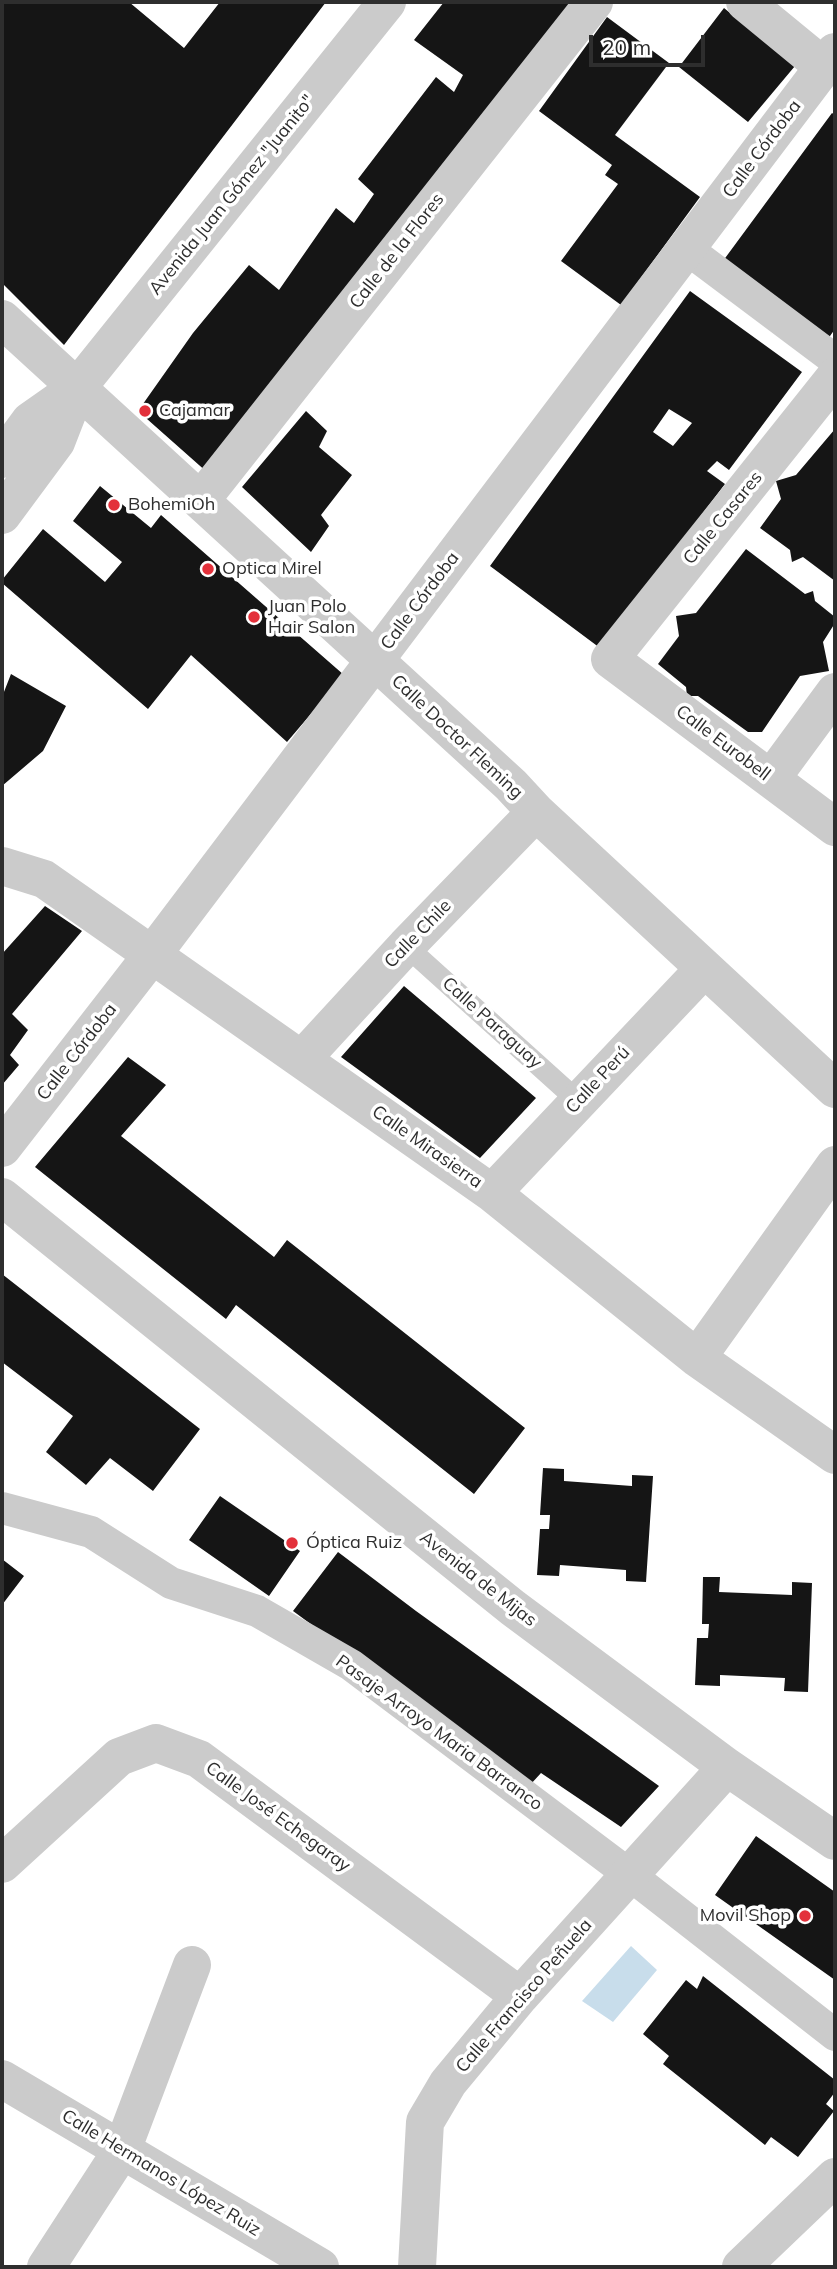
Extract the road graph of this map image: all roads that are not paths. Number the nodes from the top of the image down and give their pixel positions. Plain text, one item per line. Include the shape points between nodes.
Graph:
1 (387, 2) edge
2 (594, 2) edge
3 (745, 2) edge
4 (831, 65) edge
5 (687, 249) junction
6 (2, 319) edge
7 (835, 360) edge
8 (835, 377) edge
9 (77, 388) junction
10 (2, 459) edge
11 (201, 500) junction
12 (2, 515) edge
13 (610, 659) joint
14 (375, 660) junction
15 (835, 692) edge
16 (771, 779) junction
17 (536, 812) junction
18 (830, 812) edge
19 (2, 866) edge
20 (406, 946) junction
21 (152, 955) junction
22 (704, 969) junction
23 (302, 1059) junction
24 (835, 1089) edge
25 (578, 1101) junction
26 (2, 1148) edge
27 (832, 1177) edge
28 (492, 1193) junction
29 (2, 1197) edge
30 (697, 1358) junction
31 (835, 1455) edge
32 (2, 1508) edge
33 (727, 1767) junction
34 (835, 1841) edge
35 (2, 1864) edge
36 (630, 1875) junction
37 (192, 1965) dead end
38 (520, 1996) junction
39 (835, 2035) edge
40 (2, 2079) edge
41 (122, 2150) junction
42 (835, 2177) edge
43 (46, 2267) edge
44 (320, 2267) edge
45 (417, 2267) edge
46 (741, 2267) edge

1 - 9 street, Avenida Juan Gómez "Juanito"
2 - 11 street, Calle de la Flores
3 - 4 street
4 - 5 street, Calle Córdoba
5 - 7 street
5 - 14 street, Calle Córdoba
6 - 9 street, Calle Doctor Fleming
8 - 13 street, Calle Casares
9 - 10 street, Avenida Juan Gómez "Juanito" via 30,421
9 - 11 street, Calle Doctor Fleming
9 - 12 street, Avenida Juan Gómez "Juanito" via 56,442
11 - 14 street, Calle Doctor Fleming
13 - 16 street, Calle Eurobell
14 - 17 street, Calle Doctor Fleming
14 - 21 street, Calle Córdoba
15 - 16 street
16 - 18 street, Calle Eurobell
17 - 20 street, Calle Chile
17 - 22 street, Calle Doctor Fleming
19 - 21 street, Calle Mirasierra via 44,878
20 - 23 street, Calle Chile
20 - 25 lane, Calle Paraguay
21 - 23 street, Calle Mirasierra
21 - 26 street, Calle Córdoba
22 - 24 street, Calle Doctor Fleming
22 - 25 street, Calle Perú
23 - 28 street, Calle Mirasierra
25 - 28 street, Calle Perú
27 - 30 street
28 - 30 street, Calle Mirasierra
29 - 33 street, Avenida de Mijas via 513,1608
30 - 31 street, Calle Mirasierra
32 - 36 street, Pasaje Arroyo Maria Barranco via 91,1532 171,1583 257,1611 351,1665
33 - 34 street, Avenida de Mijas
33 - 36 street, Calle Francisco Peñuela
35 - 38 street, Calle José Echegaray via 119,1757 156,1743 199,1759
36 - 38 street, Calle Francisco Peñuela
36 - 39 street, Pasaje Arroyo Maria Barranco
37 - 41 street
38 - 45 street, Calle Francisco Peñuela via 448,2083 425,2122
40 - 41 street, Calle Hermanos López Ruiz
41 - 43 street
41 - 44 street, Calle Hermanos López Ruiz
42 - 46 street

